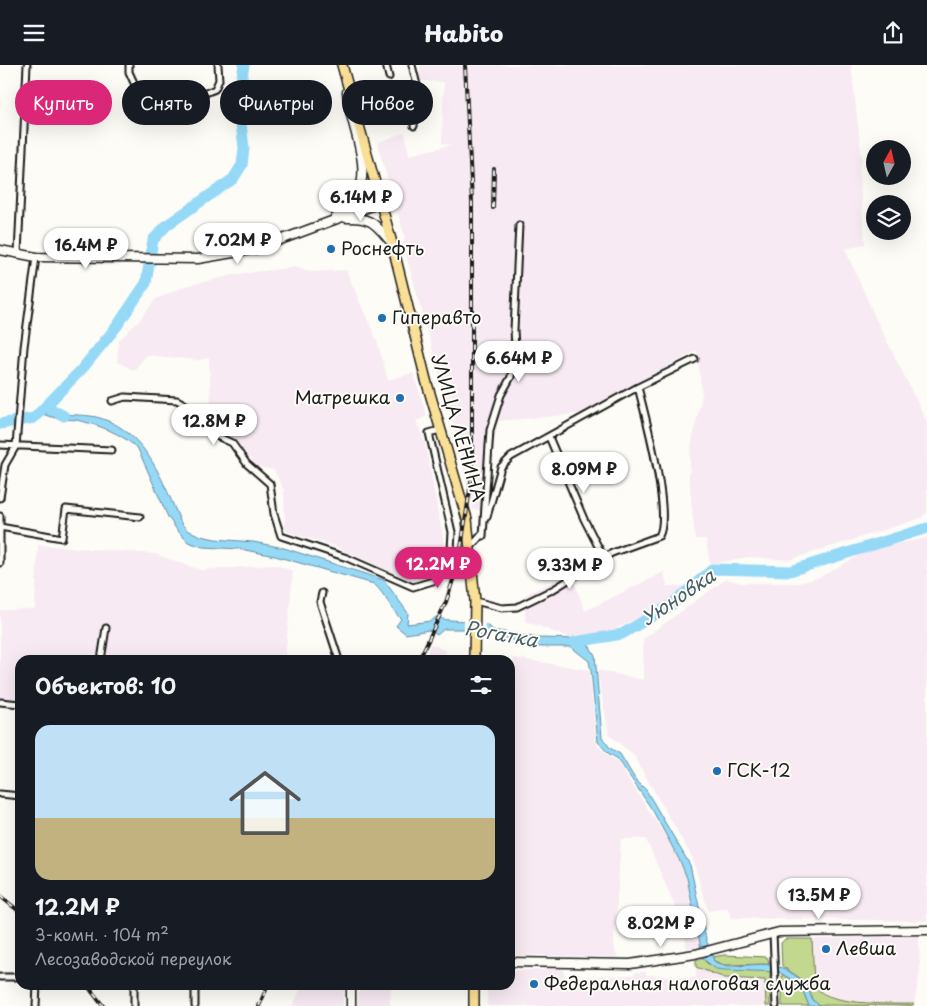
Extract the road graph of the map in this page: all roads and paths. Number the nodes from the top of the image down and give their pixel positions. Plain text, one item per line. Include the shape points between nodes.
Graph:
1 (27, 65) edge
2 (129, 65) edge
3 (218, 65) edge
4 (342, 65) edge
5 (386, 65) edge
6 (412, 65) edge
7 (389, 77) dead end
8 (346, 80) edge
9 (352, 125) edge
10 (359, 125) edge
11 (414, 126) dead end
12 (380, 203) junction
13 (334, 220) junction
14 (520, 225) dead end
15 (392, 243) junction
16 (0, 250) edge
17 (18, 253) junction
18 (36, 257) junction
19 (695, 359) dead end
20 (638, 387) junction
21 (112, 401) dead end
22 (440, 430) junction
23 (549, 437) junction
24 (0, 445) edge
25 (16, 446) junction
26 (112, 449) dead end
27 (0, 498) edge
28 (0, 517) edge
29 (140, 517) dead end
30 (0, 527) edge
31 (482, 536) junction
32 (471, 547) junction
33 (604, 558) junction
34 (0, 563) edge
35 (322, 593) dead end
36 (475, 606) junction
37 (106, 628) dead end
38 (102, 655) edge
39 (337, 655) edge
40 (474, 655) edge
41 (0, 702) edge
42 (15, 704) edge
43 (0, 794) edge
44 (15, 796) edge
45 (927, 930) edge
46 (773, 933) junction
47 (515, 962) edge
48 (0, 977) edge
49 (15, 977) edge
50 (37, 990) edge
51 (134, 990) edge
52 (196, 990) edge
53 (350, 990) edge
54 (474, 990) edge
55 (36, 1006) edge
56 (134, 1006) edge
57 (195, 1006) edge
58 (350, 1006) edge
59 (474, 1006) edge
60 (776, 1006) edge

1 - 17 street
2 - 3 street via 142,100 163,105 215,89 219,80
4 - 8 main road, УЛИЦА ЛЕНИНА
5 - 7 street
6 - 11 street via 418,89
9 - 13 main road via 363,167 361,185 356,197
10 - 12 main road, УЛИЦА ЛЕНИНА
12 - 13 main road
12 - 15 main road, УЛИЦА ЛЕНИНА
13 - 15 main road via 363,218 373,221
13 - 18 main road via 256,249 198,259
14 - 31 street via 514,330 516,347 510,377 490,429
15 - 22 main road, УЛИЦА ЛЕНИНА
16 - 17 main road
17 - 18 main road
18 - 25 street
19 - 20 street
20 - 23 street
20 - 33 street via 652,444 664,528 659,536
21 - 22 street via 125,397 164,398 177,400 193,409 199,424 232,443 247,464 270,484 281,535 347,558 413,587 436,580 450,566 452,532 429,433
22 - 32 main road, УЛИЦА ЛЕНИНА via 460,493
23 - 31 street via 510,457 501,467
23 - 33 street
24 - 25 street
25 - 26 street
25 - 27 street via 5,465
28 - 30 street
29 - 30 street via 66,509 62,538
30 - 34 street
31 - 32 street
32 - 36 main road, УЛИЦА ЛЕНИНА
33 - 36 street via 517,607
35 - 39 street via 320,602
36 - 40 main road, УЛИЦА ЛЕНИНА
37 - 38 street
41 - 42 street
43 - 44 street
45 - 46 main road
46 - 47 main road via 695,954 630,964
46 - 60 street
48 - 49 street
50 - 55 street
51 - 56 street
52 - 57 street
53 - 58 main road
54 - 59 main road

